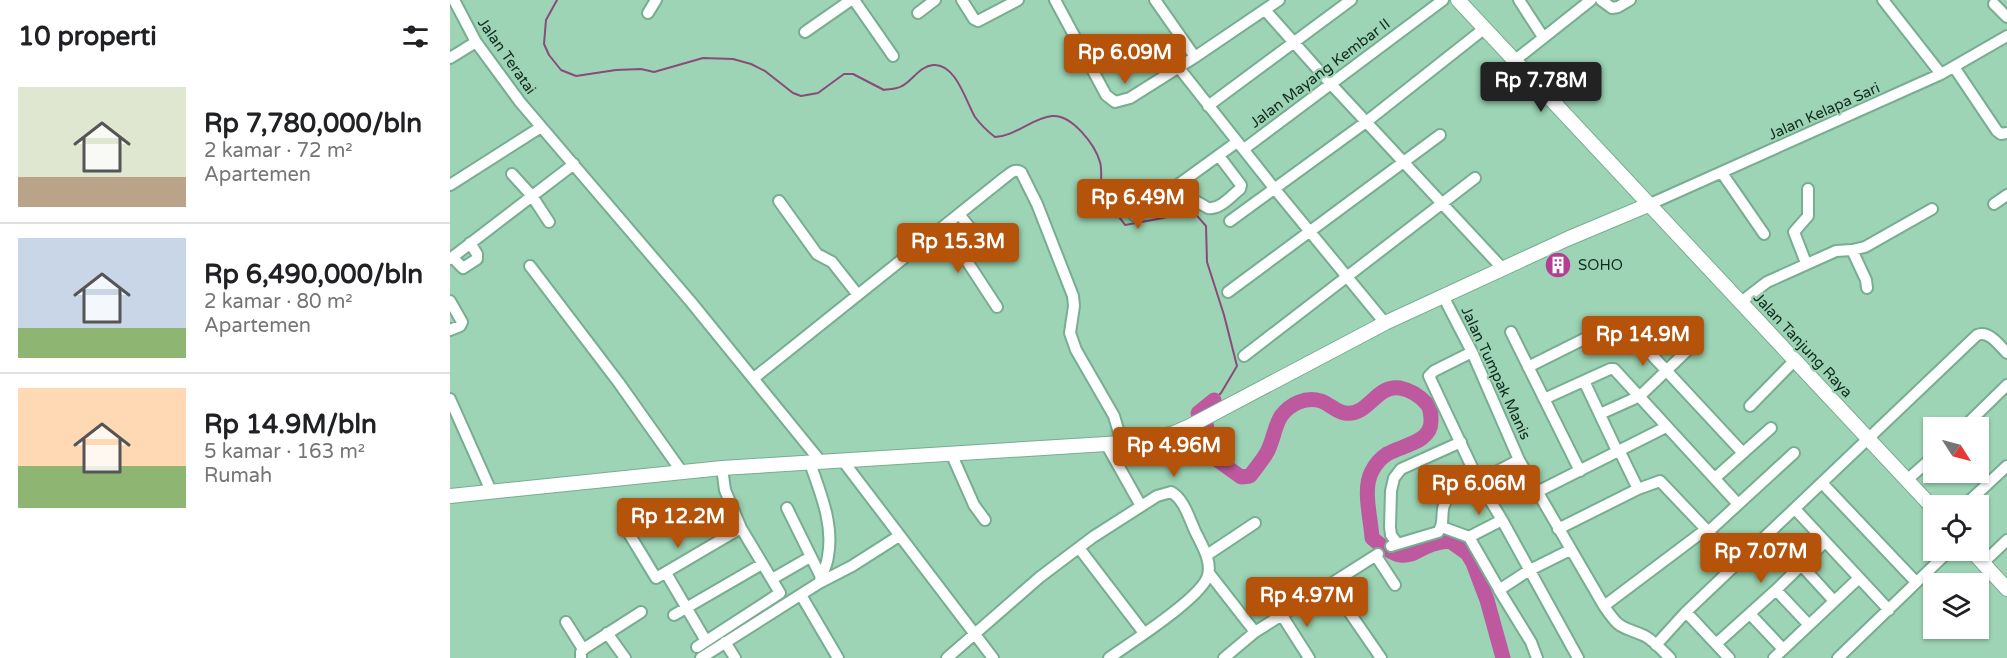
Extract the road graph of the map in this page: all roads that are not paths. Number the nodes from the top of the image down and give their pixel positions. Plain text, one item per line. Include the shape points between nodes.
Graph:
1 (454, 0) edge
2 (656, 0) edge
3 (853, 0) edge
4 (935, 0) edge
5 (962, 0) edge
6 (1018, 0) edge
7 (1054, 0) edge
8 (1155, 0) edge
9 (1279, 0) edge
10 (1351, 0) edge
11 (1443, 0) edge
12 (1458, 0) edge
13 (1519, 0) edge
14 (1592, 0) edge
15 (1601, 0) edge
16 (1630, 0) edge
17 (1882, 0) edge
18 (837, 4) edge
19 (1994, 4) dead end
20 (1265, 10) junction
21 (918, 13) dead end
22 (648, 14) dead end
23 (2007, 17) edge
24 (1485, 28) junction
25 (805, 32) dead end
26 (2007, 36) edge
27 (1543, 37) junction
28 (476, 42) junction
29 (1293, 43) junction
30 (893, 56) dead end
31 (1194, 57) junction
32 (450, 58) edge
33 (1514, 61) junction
34 (1954, 67) junction
35 (1179, 68) junction
36 (1941, 74) junction
37 (1330, 83) junction
38 (1208, 106) junction
39 (1366, 122) junction
40 (541, 127) junction
41 (2007, 133) edge
42 (1440, 135) dead end
43 (1241, 145) junction
44 (1219, 156) junction
45 (1403, 161) junction
46 (574, 164) junction
47 (1722, 173) junction
48 (512, 174) dead end
49 (1475, 178) dead end
50 (450, 185) edge
51 (1114, 187) dead end
52 (1173, 188) junction
53 (1274, 188) junction
54 (1808, 189) dead end
55 (2007, 195) edge
56 (532, 196) junction
57 (779, 201) dead end
58 (1443, 204) junction
59 (1994, 204) dead end
60 (1648, 205) junction
61 (1932, 209) dead end
62 (959, 214) junction
63 (1230, 221) dead end
64 (549, 222) dead end
65 (944, 226) junction
66 (1310, 232) junction
67 (1764, 234) dead end
68 (470, 243) junction
69 (1852, 250) junction
70 (990, 253) dead end
71 (451, 258) edge
72 (1806, 263) junction
73 (530, 266) dead end
74 (1503, 269) junction
75 (1347, 277) junction
76 (1867, 288) dead end
77 (1228, 292) dead end
78 (858, 295) junction
79 (1443, 296) junction
80 (450, 301) edge
81 (1741, 302) junction
82 (997, 307) dead end
83 (1385, 323) junction
84 (450, 330) edge
85 (1511, 332) dead end
86 (1692, 345) dead end
87 (1472, 352) junction
88 (2007, 353) edge
89 (1244, 356) dead end
90 (1795, 360) junction
91 (1528, 367) junction
92 (1666, 371) junction
93 (754, 378) junction
94 (1584, 381) junction
95 (2007, 385) edge
96 (1640, 396) junction
97 (450, 399) edge
98 (1544, 399) junction
99 (1750, 406) dead end
100 (1600, 414) junction
101 (1974, 417) edge
102 (1666, 427) junction
103 (1771, 428) dead end
104 (1868, 439) junction
105 (1461, 442) junction
106 (1122, 443) junction
107 (1109, 449) dead end
108 (1619, 452) junction
109 (951, 453) junction
110 (1743, 453) junction
111 (1794, 453) dead end
112 (1519, 460) junction
113 (843, 461) junction
114 (816, 462) junction
115 (1923, 466) edge
116 (2007, 466) edge
117 (722, 468) junction
118 (1580, 471) junction
119 (682, 472) junction
120 (1715, 478) junction
121 (1478, 480) junction
122 (1907, 480) junction
123 (1822, 483) junction
124 (1638, 489) junction
125 (491, 491) junction
126 (1537, 492) junction
127 (450, 495) edge
128 (1976, 495) edge
129 (1923, 497) edge
130 (1738, 504) junction
131 (1142, 506) junction
132 (787, 508) dead end
133 (1795, 509) junction
134 (985, 520) dead end
135 (1502, 520) junction
136 (1255, 524) dead end
137 (625, 527) dead end
138 (1442, 527) junction
139 (741, 528) junction
140 (1558, 529) junction
141 (1707, 531) junction
142 (899, 536) junction
143 (1469, 537) junction
144 (2007, 540) edge
145 (1825, 542) junction
146 (1079, 548) junction
147 (1570, 550) junction
148 (1207, 555) junction
149 (805, 560) dead end
150 (1938, 561) edge
151 (1738, 563) junction
152 (1983, 563) joint
153 (762, 564) junction
154 (1802, 566) junction
155 (1528, 571) junction
156 (666, 573) junction
157 (1209, 573) junction
158 (1859, 578) junction
159 (772, 579) junction
160 (820, 580) junction
161 (1916, 582) junction
162 (1330, 584) junction
163 (1395, 585) dead end
164 (2007, 589) edge
165 (1776, 590) junction
166 (1500, 591) junction
167 (801, 595) junction
168 (1834, 601) junction
169 (1604, 606) junction
170 (685, 607) junction
171 (1889, 610) junction
172 (641, 612) dead end
173 (1686, 612) junction
174 (1281, 614) junction
175 (1750, 614) junction
176 (674, 615) dead end
177 (566, 622) dead end
178 (1809, 625) junction
179 (1255, 632) junction
180 (607, 633) junction
181 (1144, 633) junction
182 (974, 635) junction
183 (725, 642) junction
184 (1716, 644) junction
185 (1656, 645) junction
186 (701, 649) edge
187 (1783, 649) junction
188 (582, 654) edge
189 (625, 658) edge
190 (735, 658) edge
191 (838, 658) edge
192 (947, 658) edge
193 (993, 658) edge
194 (1109, 658) edge
195 (1224, 658) edge
196 (1310, 658) edge
197 (1381, 658) edge
198 (1537, 658) edge
199 (1578, 658) edge
200 (1671, 658) edge
201 (1729, 658) edge
202 (1774, 658) edge
203 (1838, 658) edge

1 - 28 street, Jalan Teratai
2 - 22 street
3 - 18 street
3 - 30 street
4 - 21 street
5 - 6 street via 978,21
7 - 35 street via 1111,101 1124,102
8 - 31 street
9 - 20 street
10 - 29 street
11 - 37 street, Jalan Mayang Kembar II
12 - 24 main road, Jalan Tanjung Raya
13 - 27 street
14 - 27 street
15 - 16 street via 1616,8
17 - 36 street
18 - 25 street
19 - 23 street
20 - 29 street
20 - 31 street
24 - 33 main road, Jalan Tanjung Raya
24 - 39 street
26 - 34 street, Jalan Kelapa Sari
27 - 33 street
28 - 32 street
28 - 40 street, Jalan Teratai
29 - 37 street
29 - 38 street
31 - 35 street
33 - 60 main road, Jalan Tanjung Raya
34 - 36 street, Jalan Kelapa Sari
34 - 41 street via 1997,131
35 - 38 street
36 - 47 street, Jalan Kelapa Sari
37 - 39 street
37 - 43 street, Jalan Mayang Kembar II
38 - 43 street
39 - 45 street
39 - 53 street
40 - 46 street, Jalan Teratai
40 - 50 street
42 - 45 street
43 - 44 street, Jalan Mayang Kembar II
43 - 53 street
44 - 52 street, Jalan Mayang Kembar II
44 - 52 street via 1241,185 1218,207 1208,208
45 - 58 street
45 - 66 street
46 - 56 street
46 - 93 street, Jalan Teratai
47 - 60 street, Jalan Kelapa Sari
47 - 67 street
48 - 56 street
49 - 58 street
51 - 52 street, Jalan Mayang Kembar II via 1135,216
53 - 63 street
53 - 66 street
54 - 72 street via 1808,216 1794,232
55 - 59 street
56 - 64 street
56 - 68 street
57 - 78 street via 817,254 832,262
58 - 74 street
58 - 75 street
60 - 74 main road
60 - 81 main road, Jalan Tanjung Raya
61 - 69 street via 1865,247
62 - 65 street
62 - 70 street
62 - 106 street via 1014,171 1021,172 1072,296 1070,333 1076,350 1114,416
65 - 78 street
65 - 82 street
66 - 75 street
66 - 77 street
68 - 71 street
68 - 71 street via 477,259 462,268
69 - 72 street via 1836,250
69 - 76 street
72 - 81 street via 1767,282
73 - 119 street
74 - 79 main road
75 - 83 street
75 - 89 street
78 - 93 street
79 - 83 main road
79 - 87 street, Jalan Tumpak Manis
80 - 84 street via 462,322
81 - 90 main road, Jalan Tanjung Raya
83 - 106 main road via 1188,427
85 - 91 street
86 - 92 street
87 - 105 street via 1430,375
87 - 112 street, Jalan Tumpak Manis
88 - 104 street via 1988,335 1977,335
90 - 99 street
90 - 104 main road, Jalan Tanjung Raya
91 - 92 street via 1614,324 1623,324
91 - 98 street
92 - 96 street
92 - 110 street
93 - 114 street, Jalan Teratai
94 - 96 street via 1614,369
94 - 98 street
94 - 100 street
95 - 101 street
96 - 100 street
96 - 102 street
97 - 125 street
98 - 118 street
100 - 108 street
102 - 108 street
102 - 120 street
103 - 110 street
104 - 122 main road, Jalan Tanjung Raya
104 - 123 street
105 - 121 street
105 - 138 street via 1401,470 1391,491 1390,527 1394,544 1428,536
106 - 109 main road
107 - 131 street
108 - 118 street
108 - 124 street
109 - 113 main road
109 - 134 street via 974,505
110 - 120 street
111 - 130 street
112 - 121 street
112 - 126 street, Jalan Tumpak Manis
113 - 114 main road
113 - 142 street
114 - 117 main road
114 - 160 street via 829,535 828,558
115 - 122 street
116 - 128 street
117 - 119 main road
117 - 139 street via 725,490
118 - 126 street
119 - 125 main road
120 - 130 street
121 - 135 street
121 - 138 street via 1446,500
122 - 129 main road, Jalan Tanjung Raya
123 - 133 street
123 - 161 street
124 - 140 street
124 - 141 street via 1662,482
125 - 127 main road
126 - 140 street, Jalan Tumpak Manis
130 - 141 street
131 - 146 street
131 - 148 street via 1165,493 1175,494
132 - 160 street
133 - 145 street
133 - 151 street
135 - 143 street
135 - 155 street
136 - 148 street
137 - 156 street via 656,578
138 - 143 street
139 - 153 street
139 - 156 street
140 - 147 street, Jalan Tumpak Manis
141 - 151 street
141 - 169 street
142 - 160 street via 852,566
142 - 182 street
143 - 166 street
144 - 152 street
145 - 154 street
145 - 158 street
146 - 181 street
146 - 182 street
147 - 155 street
147 - 169 street, Jalan Tumpak Manis
148 - 157 street
149 - 159 street
150 - 161 street
151 - 173 street
152 - 164 main road
153 - 159 street
153 - 170 street
154 - 165 street
154 - 168 street
155 - 166 street
155 - 199 street
156 - 170 street
157 - 179 street
157 - 181 street via 1206,582 1189,599
158 - 168 street
158 - 171 street
159 - 186 street via 780,594
160 - 167 street
161 - 171 street
162 - 163 street via 1377,555
162 - 174 street
162 - 197 street
165 - 175 street
165 - 178 street
166 - 198 street
167 - 183 street
167 - 191 street
168 - 178 street
169 - 185 street, Jalan Tumpak Manis via 1615,622
170 - 176 street
170 - 186 street
171 - 203 street
172 - 180 street
173 - 184 street
173 - 185 street
174 - 179 street
174 - 196 street
175 - 184 street
175 - 187 street
177 - 188 street
178 - 187 street
179 - 195 street
180 - 188 street
180 - 189 street
181 - 194 street
182 - 192 street
182 - 193 street
183 - 186 street
183 - 190 street
184 - 201 street
185 - 200 street, Jalan Tumpak Manis
187 - 202 street

